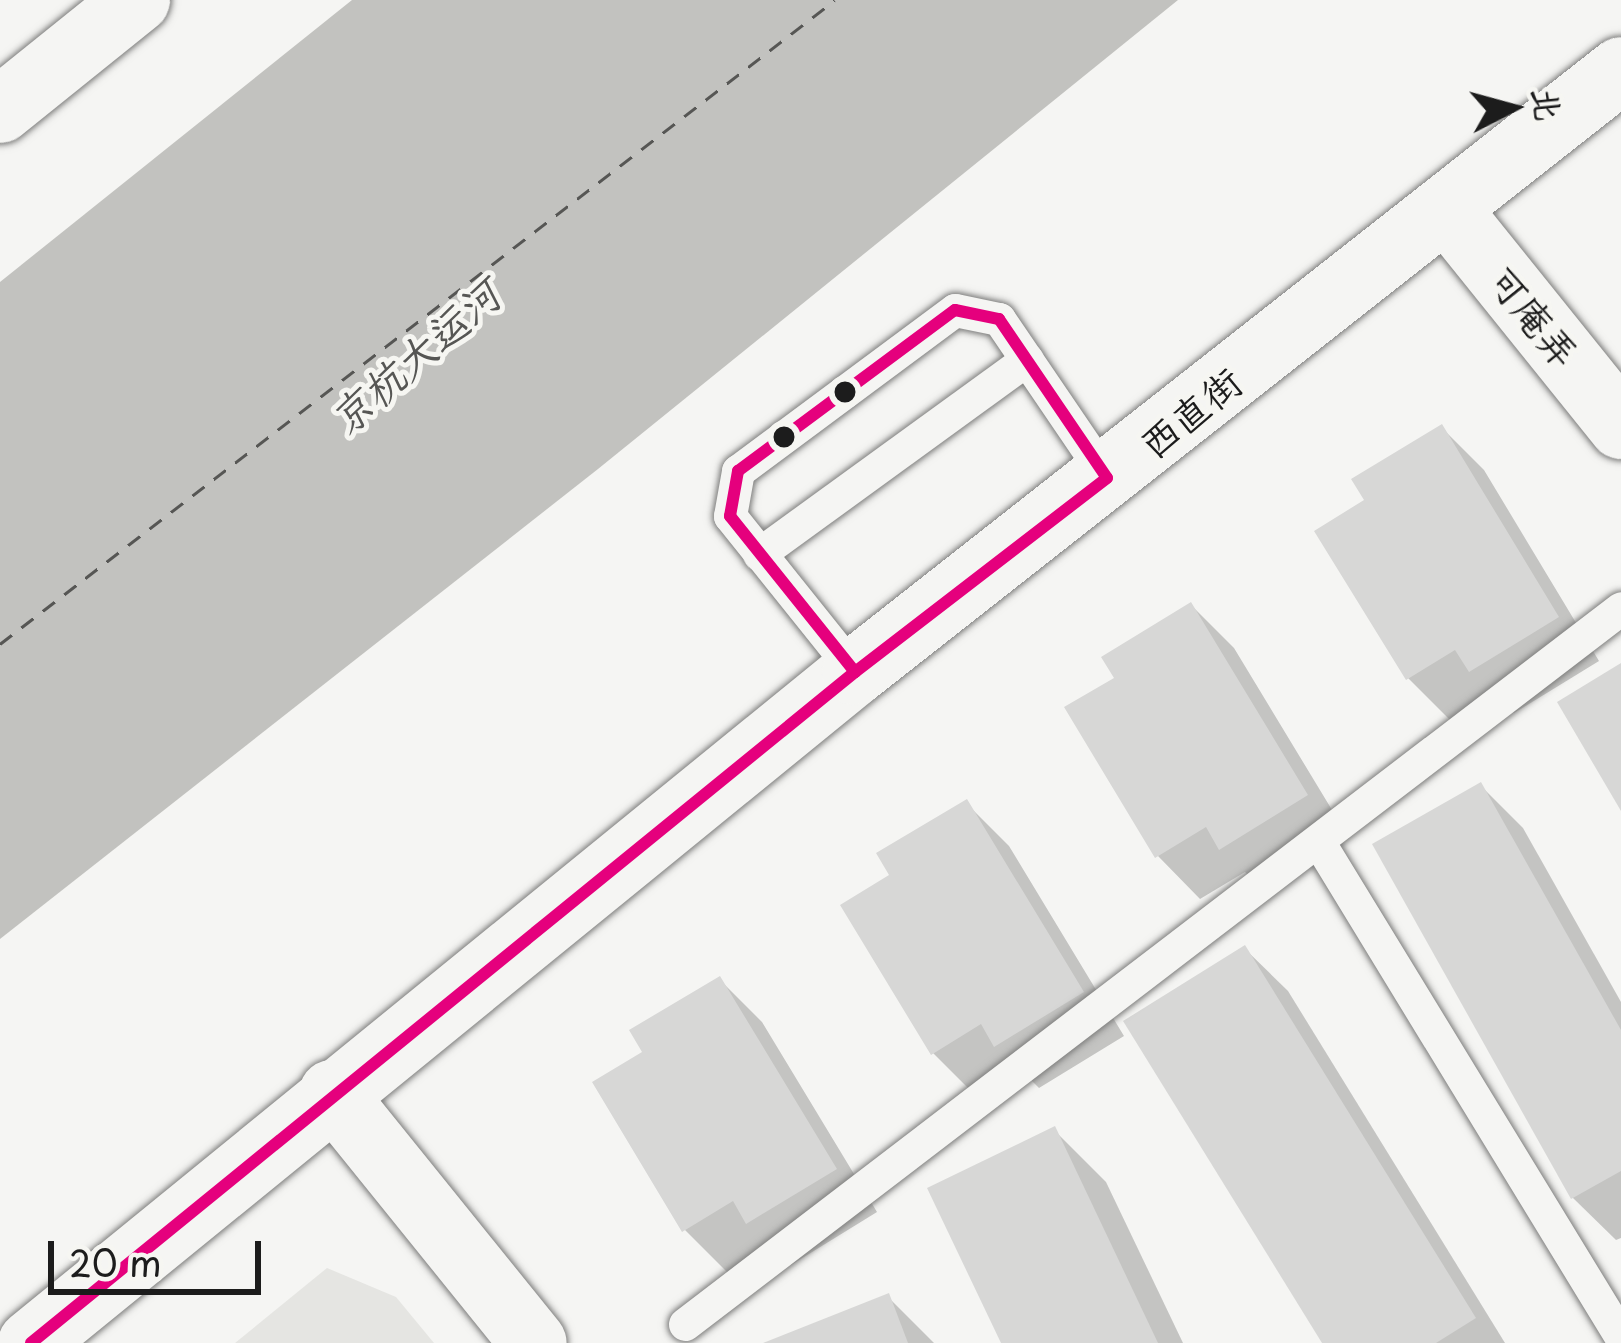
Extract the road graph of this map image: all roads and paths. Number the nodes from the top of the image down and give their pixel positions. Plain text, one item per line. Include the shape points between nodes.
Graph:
1 (137, 0) edge
2 (1621, 70) edge
3 (0, 110) edge
4 (1447, 208) junction
5 (1027, 359) junction
6 (1621, 426) edge
7 (1107, 478) junction
8 (759, 554) junction
9 (1621, 608) edge
10 (855, 671) junction
11 (1318, 841) junction
12 (332, 1093) junction
13 (685, 1324) dead end
14 (1621, 1337) edge
15 (31, 1343) edge
16 (534, 1343) edge

1 - 3 street
2 - 4 street, 西直街
4 - 6 street, 可庵弄
4 - 7 street, 西直街
5 - 7 lane
5 - 8 lane
5 - 8 lane via 998,319 955,310 738,471 730,516
7 - 10 street, 西直街
8 - 10 lane
9 - 11 lane
10 - 12 street, 西直街
11 - 13 lane
11 - 14 lane
12 - 15 street, 西直街
12 - 16 street

